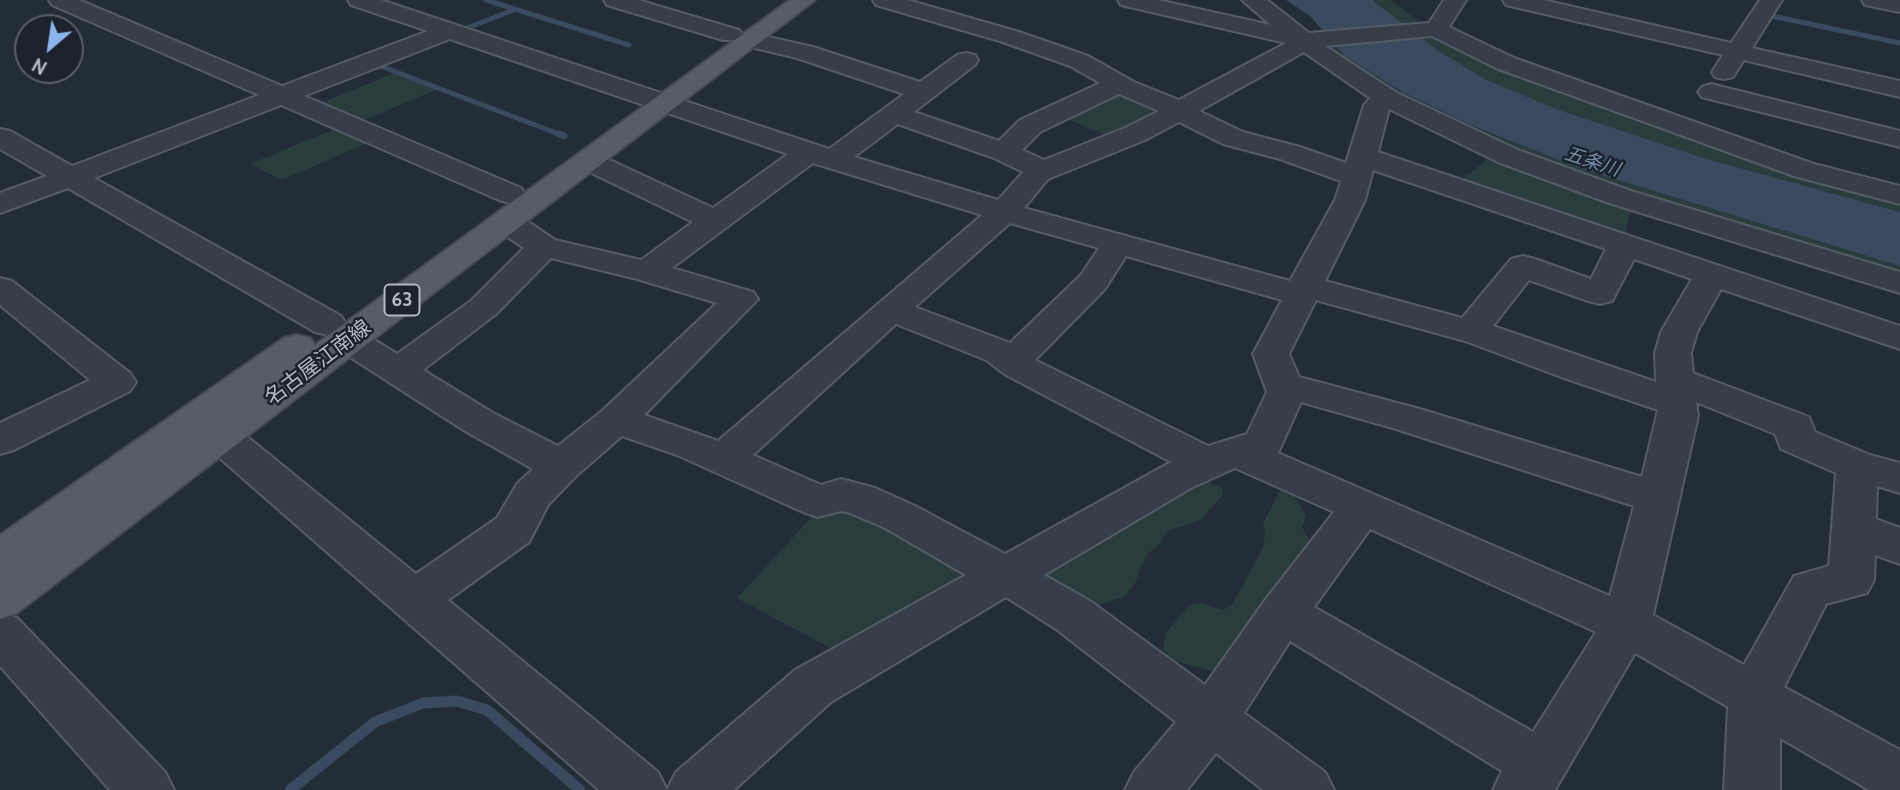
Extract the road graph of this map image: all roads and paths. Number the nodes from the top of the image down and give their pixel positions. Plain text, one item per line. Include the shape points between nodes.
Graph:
1 (60, 0) edge
2 (363, 0) edge
3 (615, 0) edge
4 (780, 0) edge
5 (804, 0) edge
6 (884, 0) edge
7 (1129, 0) edge
8 (1253, 0) edge
9 (1514, 0) edge
10 (1771, 0) edge
11 (1873, 0) edge
12 (1449, 2) edge
13 (1900, 5) edge
14 (1430, 29) junction
15 (449, 31) junction
16 (741, 38) junction
17 (1305, 41) junction
18 (1736, 51) junction
19 (966, 60) dead end
20 (1120, 84) junction
21 (1900, 89) edge
22 (923, 92) junction
23 (1711, 92) junction
24 (282, 95) junction
25 (1388, 99) junction
26 (654, 100) junction
27 (1180, 111) junction
28 (894, 114) junction
29 (1688, 130) junction
30 (0, 137) edge
31 (1900, 139) edge
32 (1003, 152) junction
33 (821, 156) junction
34 (589, 161) junction
35 (1361, 167) junction
36 (1044, 171) junction
37 (70, 177) junction
38 (1900, 195) edge
39 (0, 204) edge
40 (509, 208) junction
41 (1004, 212) junction
42 (715, 221) junction
43 (1118, 244) junction
44 (1625, 244) junction
45 (544, 247) junction
46 (647, 271) junction
47 (1712, 274) junction
48 (1900, 283) edge
49 (0, 288) edge
50 (1302, 290) junction
51 (891, 310) junction
52 (1470, 331) junction
53 (338, 332) junction
54 (1900, 338) edge
55 (1012, 362) junction
56 (399, 370) junction
57 (1283, 384) junction
58 (1675, 390) junction
59 (616, 420) junction
60 (220, 436) junction
61 (0, 440) edge
62 (1221, 457) junction
63 (723, 459) junction
64 (561, 466) junction
65 (1857, 466) junction
66 (1900, 478) edge
67 (1658, 498) junction
68 (1362, 507) junction
69 (1854, 528) junction
70 (1900, 547) edge
71 (0, 558) edge
72 (1005, 574) junction
73 (415, 599) junction
74 (0, 600) edge
75 (1283, 613) junction
76 (1627, 624) junction
77 (0, 632) edge
78 (1754, 696) junction
79 (1210, 719) junction
80 (1531, 778) edge
81 (1900, 779) edge
82 (146, 790) edge
83 (639, 790) edge
84 (695, 790) edge
85 (1153, 790) edge
86 (1306, 790) edge
87 (1752, 790) edge

1 - 24 street
2 - 15 street
3 - 16 street
4 - 16 main road, 名古屋江南線 / 63
5 - 16 main road, 名古屋江南線 / 63
6 - 20 street via 1079,61
7 - 17 street
8 - 17 street
9 - 18 street
10 - 18 street
11 - 13 street
12 - 14 street
14 - 17 street
14 - 29 street via 1505,63
15 - 24 street
15 - 26 street
16 - 22 street via 804,52
16 - 26 main road, 名古屋江南線 / 63
17 - 25 street
17 - 27 street
18 - 21 street
18 - 23 street
19 - 22 street
20 - 27 street
20 - 32 street via 1030,126
22 - 28 street
23 - 29 street
23 - 31 street
24 - 37 street
24 - 40 street
25 - 35 street via 1377,105
25 - 48 street via 1508,156 1595,188
26 - 33 street
26 - 34 main road, 名古屋江南線 / 63
26 - 40 main road, 名古屋江南線 / 63
27 - 35 street via 1233,138
27 - 36 street
28 - 32 street
28 - 33 street
29 - 38 street via 1804,170
30 - 37 street
32 - 36 street
33 - 41 street
33 - 42 street
34 - 40 main road, 名古屋江南線 / 63
34 - 42 street
35 - 44 street
35 - 50 street via 1350,200
36 - 41 street
37 - 39 street
37 - 53 street
40 - 45 street
40 - 53 main road, 名古屋江南線 / 63
41 - 43 street
41 - 51 street
42 - 46 street
43 - 50 street
43 - 55 street via 1093,282
44 - 47 street
44 - 52 street via 1600,295 1523,266
45 - 46 street
45 - 56 street via 484,307
46 - 59 street via 741,299
47 - 54 street
47 - 58 street via 1679,332 1672,354
49 - 61 street via 117,382
50 - 52 street
50 - 57 street via 1270,354
51 - 55 street via 999,352
51 - 63 street
52 - 58 street via 1574,369
53 - 56 street
53 - 60 main road, 名古屋江南線 / 63
53 - 71 main road, 名古屋江南線 / 63
55 - 62 street
56 - 64 street via 479,422
57 - 62 street via 1286,392 1263,444
57 - 67 street
58 - 65 street via 1795,427 1795,439
58 - 67 street via 1678,416
59 - 63 street
59 - 64 street
60 - 73 street
60 - 74 main road, 名古屋江南線 / 63
62 - 68 street
62 - 72 street via 1176,477
63 - 72 street via 818,501 841,495 860,499
64 - 73 street via 532,495 513,530
65 - 66 street
65 - 69 street
67 - 76 street
68 - 75 street
68 - 76 street
69 - 70 street
69 - 78 street via 1851,580 1810,589
72 - 79 street via 1073,615
72 - 84 street via 813,686
73 - 83 street
75 - 79 street
75 - 80 street
76 - 78 street
76 - 80 street
77 - 82 street
78 - 81 street
78 - 87 street
79 - 85 street
79 - 86 street

